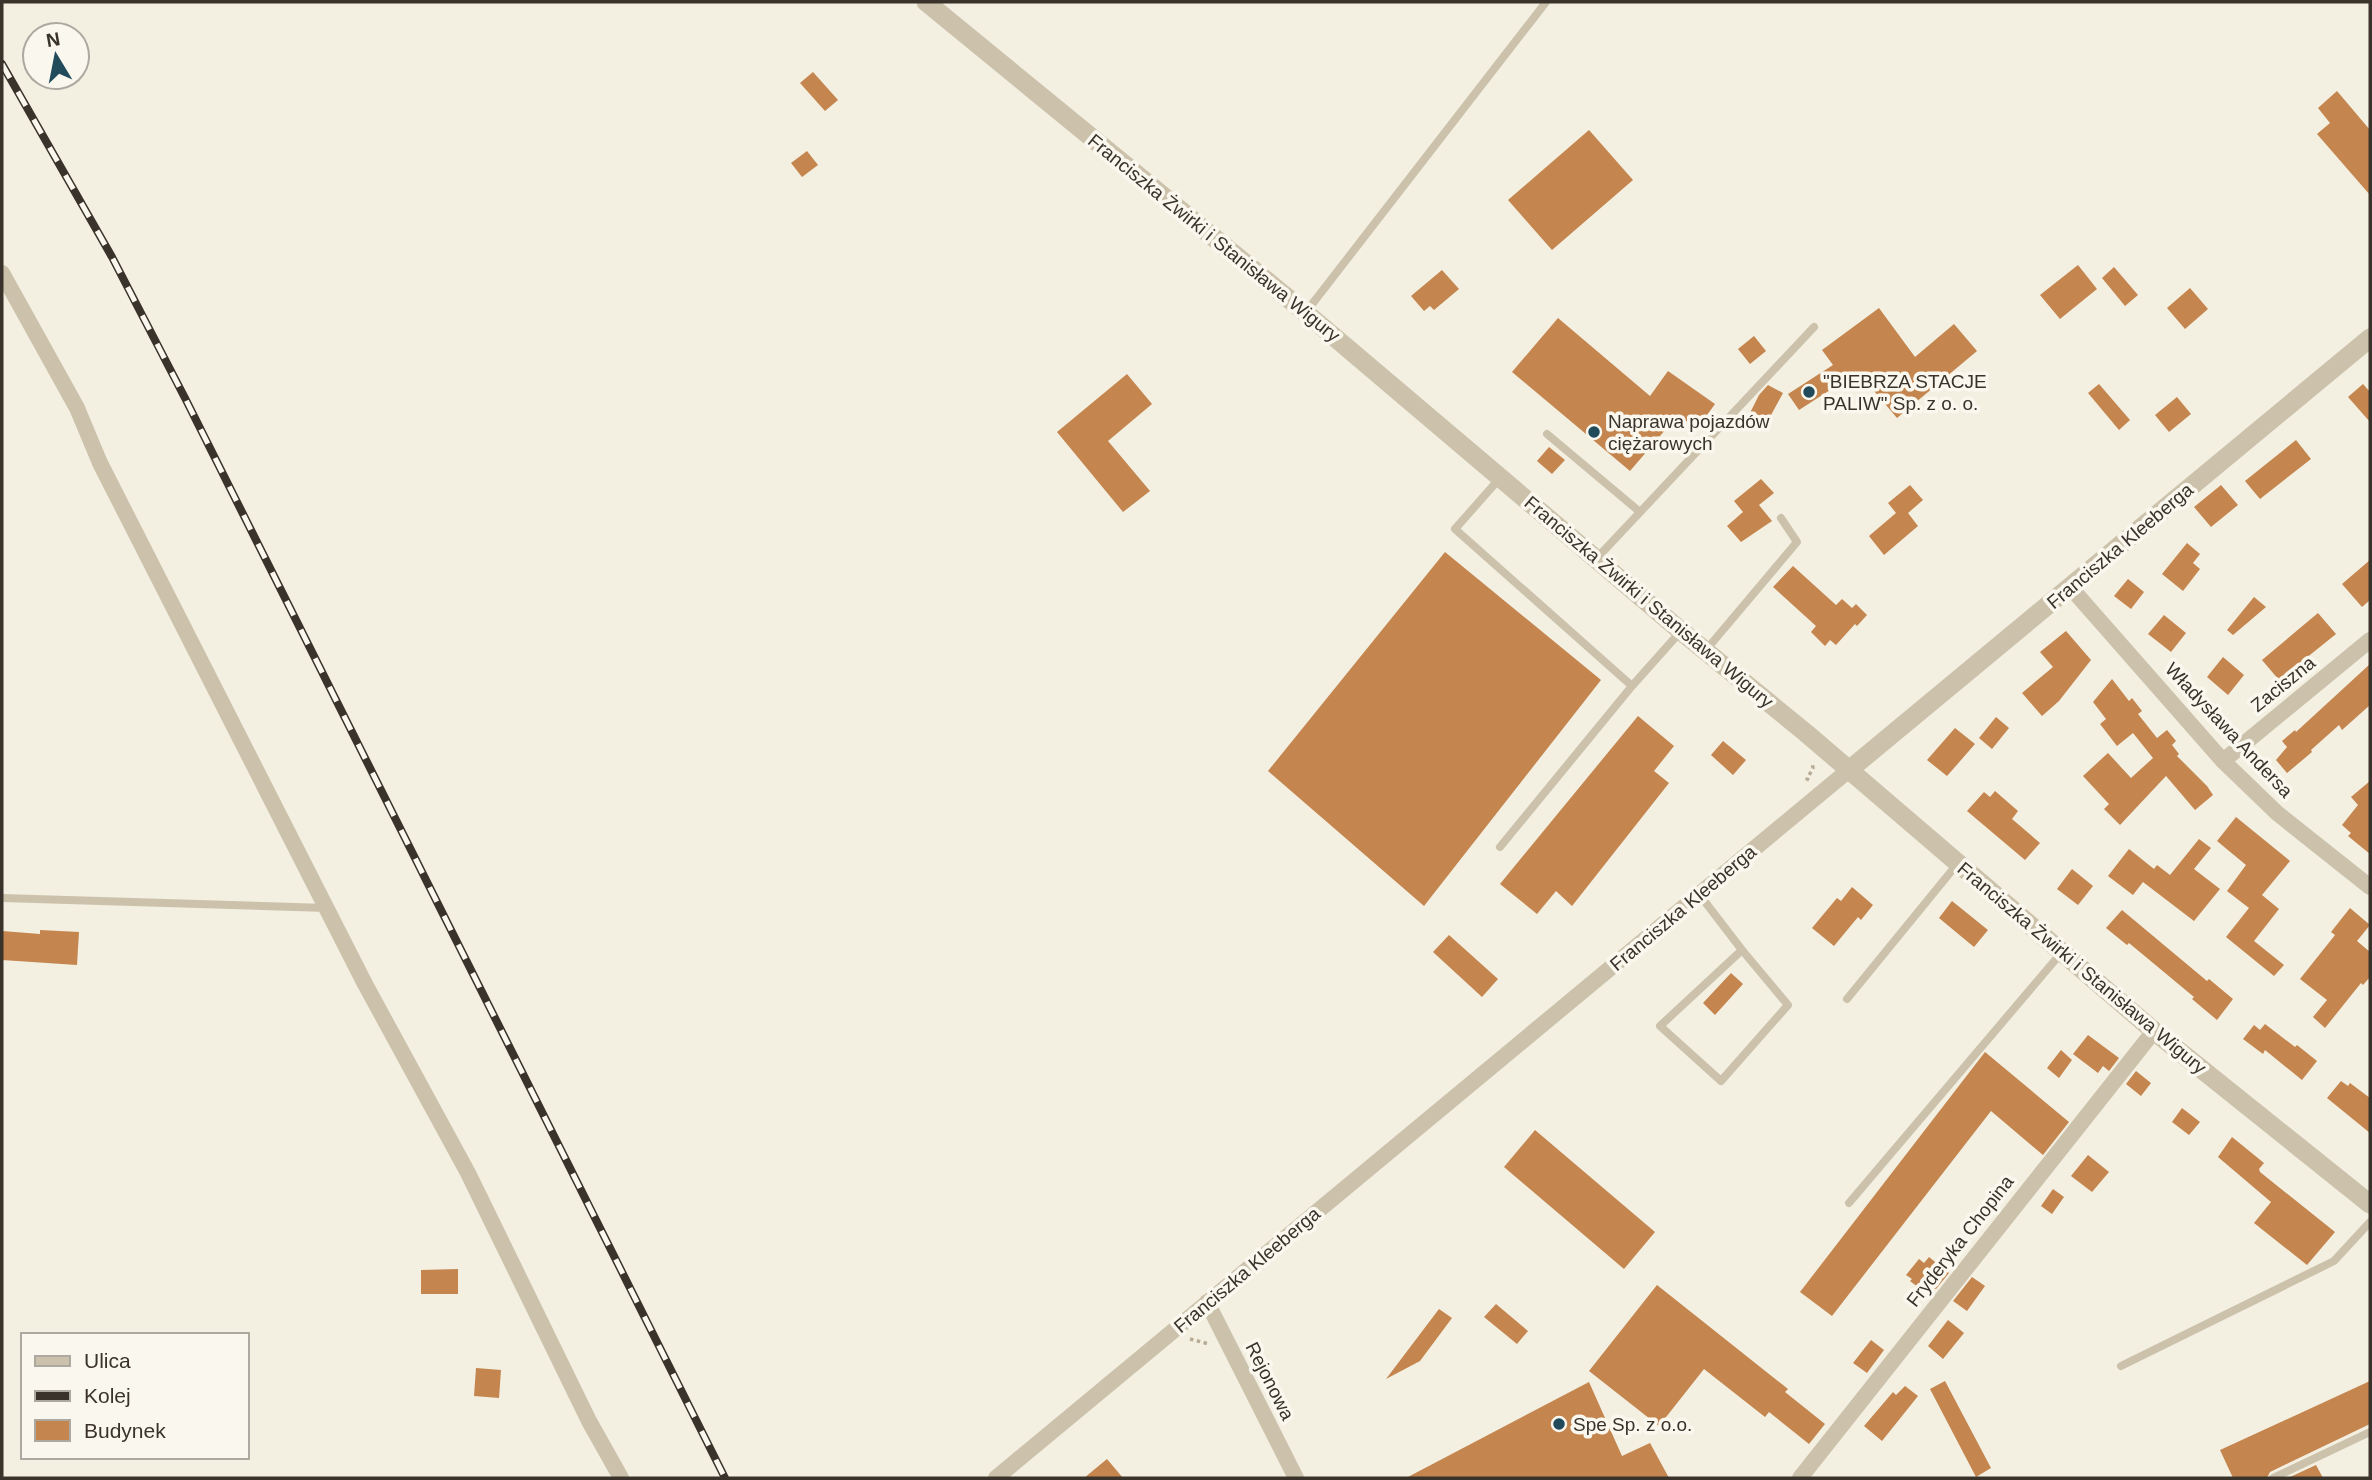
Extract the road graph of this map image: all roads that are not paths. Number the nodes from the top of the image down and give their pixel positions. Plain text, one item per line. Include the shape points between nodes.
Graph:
1 (926, 2) edge
2 (1546, 2) edge
3 (2, 273) edge
4 (1306, 313) junction
5 (1814, 327) dead end
6 (2370, 338) edge
7 (1547, 434) dead end
8 (1500, 478) junction
9 (1640, 512) junction
10 (1781, 518) dead end
11 (1596, 559) junction
12 (2071, 588) junction
13 (1681, 631) junction
14 (2370, 640) edge
15 (1706, 650) junction
16 (1632, 685) junction
17 (2223, 761) junction
18 (1849, 770) junction
19 (1500, 848) dead end
20 (1958, 863) junction
21 (2370, 887) edge
22 (1699, 894) junction
23 (2, 898) edge
24 (327, 908) junction
25 (1742, 950) junction
26 (2062, 952) junction
27 (1847, 999) dead end
28 (2154, 1031) junction
29 (1849, 1203) dead end
30 (2370, 1203) edge
31 (2370, 1222) edge
32 (1207, 1302) junction
33 (2121, 1366) dead end
34 (2370, 1432) edge
35 (621, 1478) edge
36 (996, 1478) edge
37 (1296, 1478) edge
38 (1800, 1478) edge
39 (2273, 1478) edge

1 - 4 street, Franciszka Żwirki i Stanisława Wigury
2 - 4 lane
3 - 24 street via 77,408 100,463
4 - 8 street, Franciszka Żwirki i Stanisława Wigury
5 - 9 lane
6 - 12 street, Franciszka Kleeberga
7 - 9 lane
8 - 11 street, Franciszka Żwirki i Stanisława Wigury
8 - 16 lane via 1455,529
9 - 11 lane
10 - 15 lane via 1797,542
11 - 13 street, Franciszka Żwirki i Stanisława Wigury
12 - 17 street, Władysława Andersa
12 - 18 street, Franciszka Kleeberga
13 - 15 street, Franciszka Żwirki i Stanisława Wigury
13 - 16 lane
14 - 17 street, Zaciszna
15 - 18 street, Franciszka Żwirki i Stanisława Wigury
16 - 19 lane
17 - 21 street, Władysława Andersa via 2277,813
18 - 20 street, Franciszka Żwirki i Stanisława Wigury
18 - 22 street, Franciszka Kleeberga
20 - 26 street, Franciszka Żwirki i Stanisława Wigury
20 - 27 lane
22 - 25 lane
22 - 32 street, Franciszka Kleeberga
23 - 24 lane
24 - 35 street via 468,1173
25 - 25 lane via 1660,1026 1721,1081 1788,1005
26 - 28 street, Franciszka Żwirki i Stanisława Wigury
26 - 29 lane
28 - 30 street, Franciszka Żwirki i Stanisława Wigury
28 - 38 street, Fryderyka Chopina
31 - 33 lane via 2334,1261
32 - 36 street, Franciszka Kleeberga
32 - 37 street, Rejonowa
34 - 39 lane

